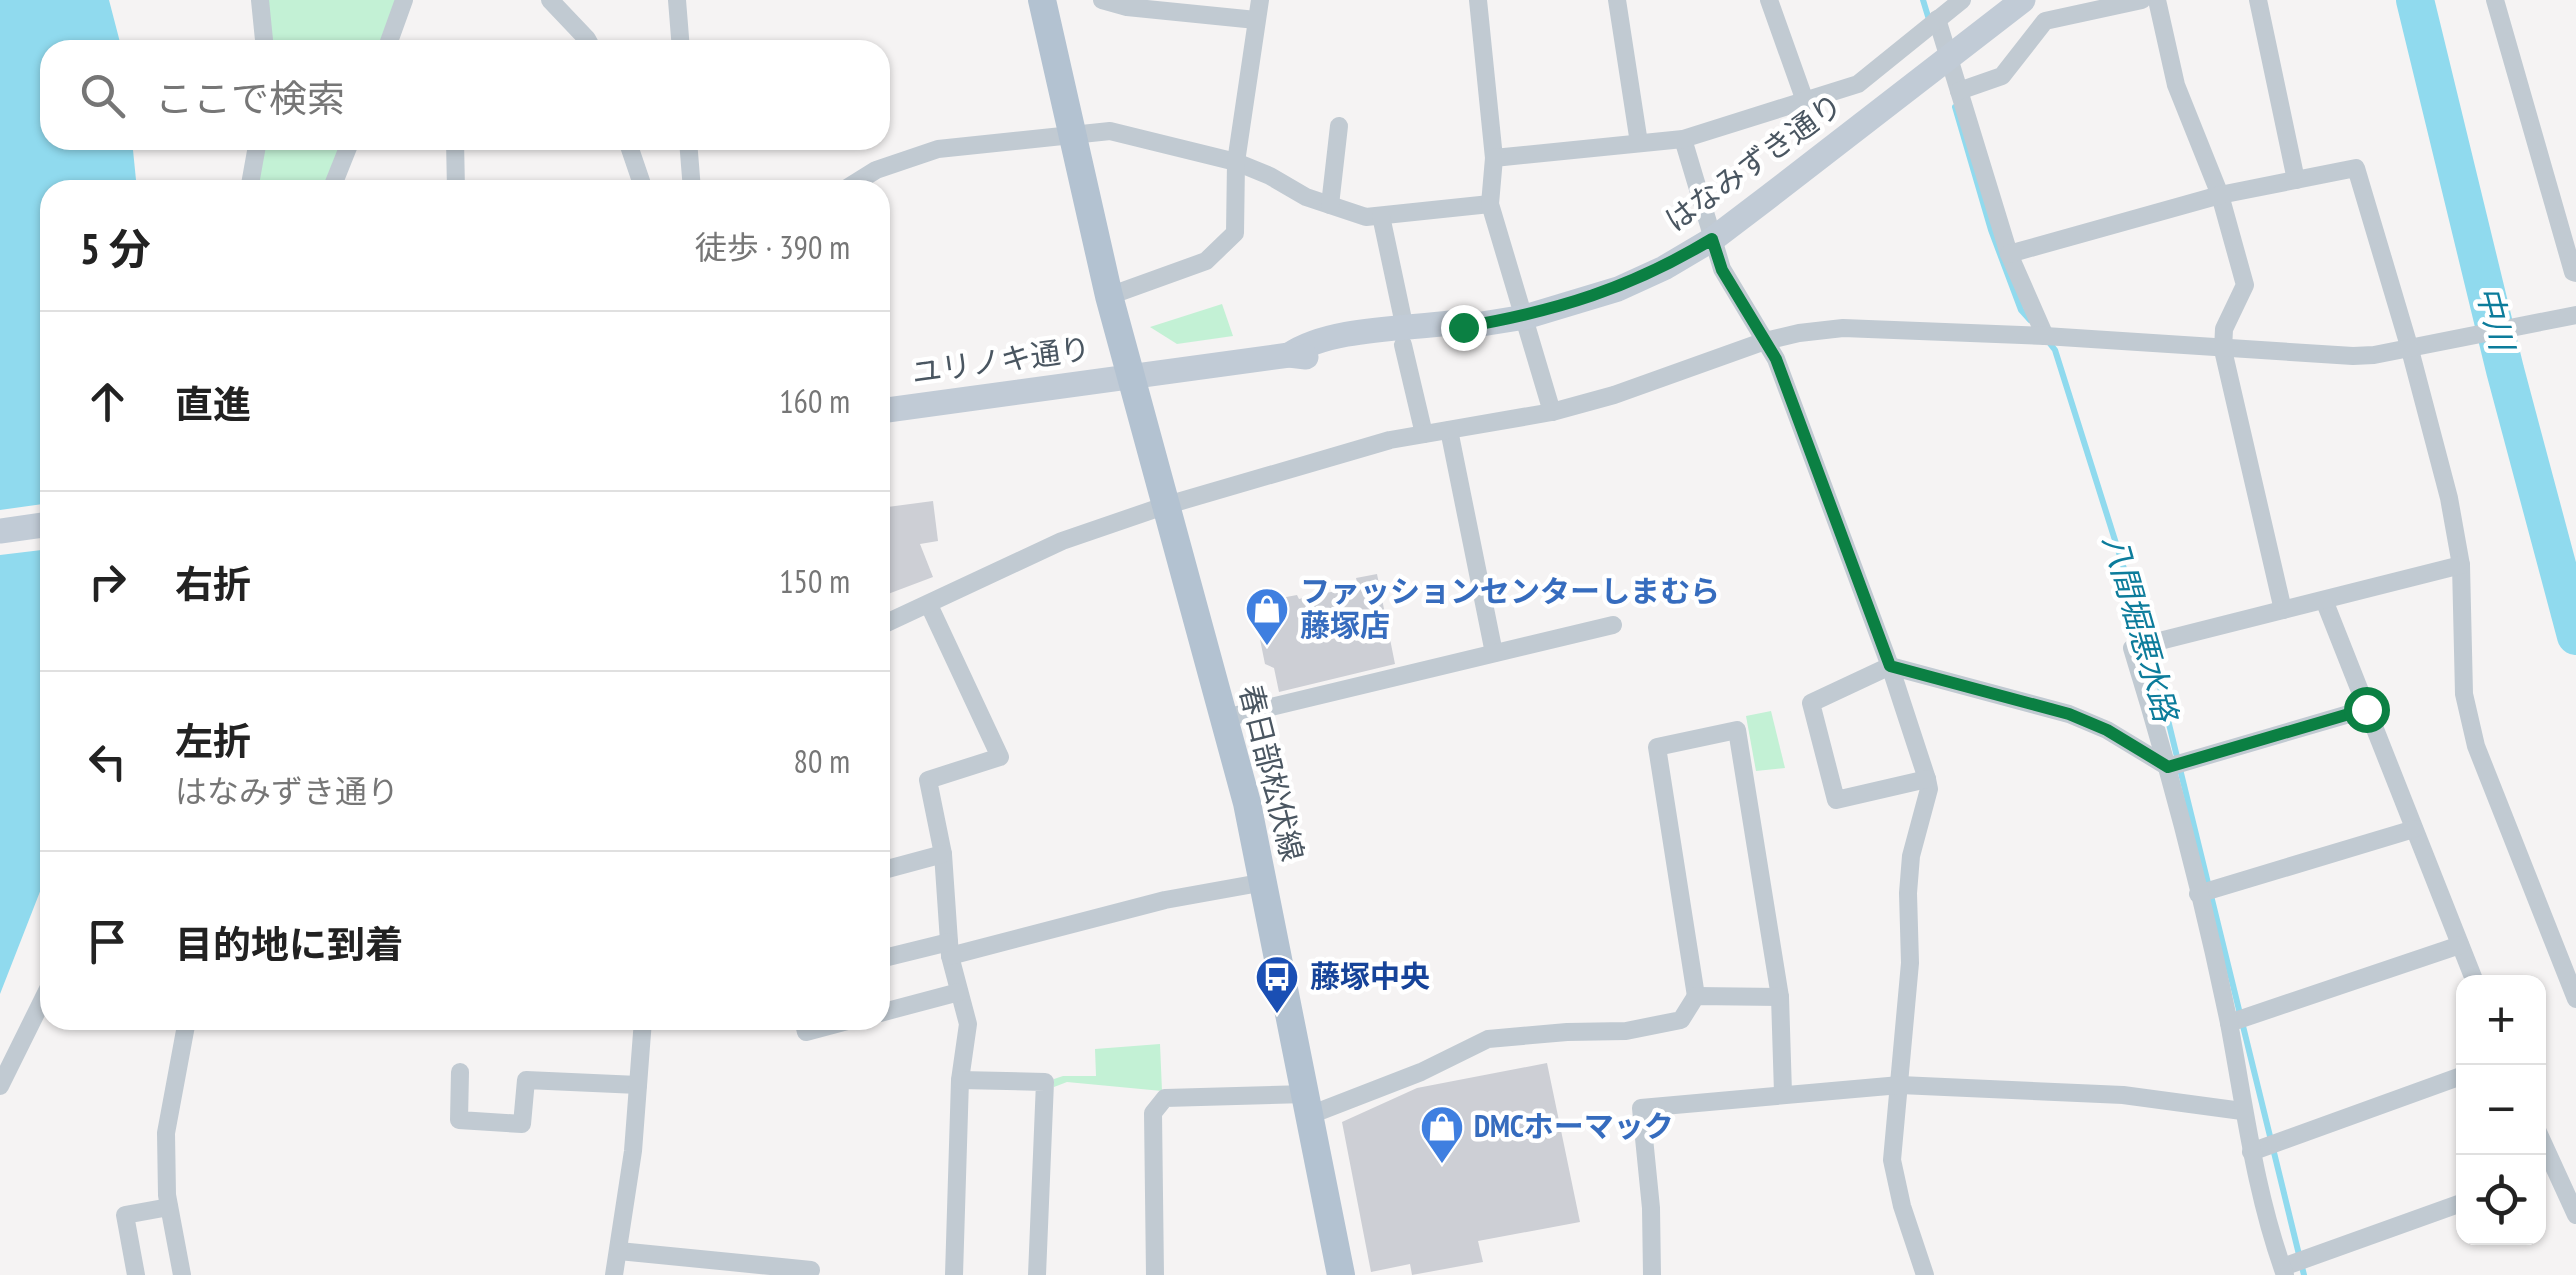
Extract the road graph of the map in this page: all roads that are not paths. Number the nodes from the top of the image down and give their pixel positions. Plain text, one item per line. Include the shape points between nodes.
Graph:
1 (260, 0) edge
2 (404, 0) edge
3 (550, 0) edge
4 (677, 0) edge
5 (1042, 0) edge
6 (1102, 0) edge
7 (1260, 0) edge
8 (1478, 0) edge
9 (1617, 0) edge
10 (1769, 0) edge
11 (1962, 0) edge
12 (2023, 0) edge
13 (2142, 0) edge
14 (2157, 0) edge
15 (2258, 0) edge
16 (2495, 0) edge
17 (1174, 5) edge
18 (1256, 20) junction
19 (1930, 25) junction
20 (264, 40) edge
21 (390, 40) edge
22 (587, 40) edge
23 (680, 40) edge
24 (1951, 56) junction
25 (1959, 91) junction
26 (1804, 102) junction
27 (1340, 126) dead end
28 (1072, 136) junction
29 (1683, 139) junction
30 (1638, 143) junction
31 (256, 150) edge
32 (348, 150) edge
33 (455, 150) edge
34 (630, 150) edge
35 (689, 150) edge
36 (1494, 158) junction
37 (1236, 162) junction
38 (251, 180) edge
39 (336, 180) edge
40 (456, 180) edge
41 (641, 180) edge
42 (691, 180) edge
43 (860, 180) edge
44 (2296, 180) junction
45 (2220, 196) junction
46 (1490, 204) junction
47 (1330, 205) junction
48 (1381, 216) junction
49 (1712, 239) junction
50 (2009, 254) junction
51 (2576, 272) edge
52 (1109, 296) junction
53 (2576, 315) edge
54 (1525, 317) junction
55 (2045, 336) junction
56 (1404, 337) junction
57 (1765, 341) junction
58 (2416, 345) junction
59 (2224, 350) junction
60 (1130, 376) junction
61 (890, 410) edge
62 (1552, 412) junction
63 (1449, 430) junction
64 (1424, 434) junction
65 (1164, 506) junction
66 (40, 525) edge
67 (0, 531) edge
68 (2462, 565) junction
69 (2324, 600) junction
70 (929, 605) junction
71 (2283, 610) junction
72 (890, 622) edge
73 (1614, 625) dead end
74 (1494, 653) junction
75 (1890, 666) junction
76 (2366, 709) junction
77 (1225, 718) junction
78 (2168, 767) junction
79 (1927, 779) junction
80 (2414, 829) junction
81 (943, 854) junction
82 (890, 868) edge
83 (1264, 882) junction
84 (2198, 894) junction
85 (2460, 946) junction
86 (949, 949) junction
87 (890, 957) edge
88 (2472, 975) edge
89 (959, 992) junction
90 (1696, 996) junction
91 (1780, 997) junction
92 (2576, 999) edge
93 (40, 1005) edge
94 (890, 1009) edge
95 (2229, 1024) junction
96 (185, 1030) edge
97 (642, 1030) edge
98 (460, 1072) dead end
99 (2456, 1078) edge
100 (960, 1080) junction
101 (0, 1086) edge
102 (638, 1086) junction
103 (1900, 1086) junction
104 (1782, 1093) junction
105 (1308, 1104) junction
106 (2242, 1111) junction
107 (2251, 1152) junction
108 (2547, 1172) edge
109 (2456, 1205) edge
110 (169, 1207) junction
111 (2576, 1215) edge
112 (618, 1251) junction
113 (771, 1270) edge
114 (811, 1270) dead end
115 (2284, 1271) edge
116 (136, 1275) edge
117 (182, 1275) edge
118 (614, 1275) edge
119 (954, 1275) edge
120 (1037, 1275) edge
121 (1155, 1275) edge
122 (1342, 1275) edge
123 (1652, 1275) edge
124 (1925, 1275) edge

1 - 20 street
2 - 21 street
3 - 22 street
4 - 23 street
5 - 28 main road, 春日部松伏線
6 - 17 street via 1126,7
7 - 18 street
8 - 36 street
9 - 30 street
10 - 26 street
11 - 19 street
12 - 24 street, はなみずき通り
13 - 25 street via 2045,21 2002,76
14 - 45 street via 2176,85
15 - 44 street
16 - 51 street
17 - 18 street
18 - 37 street
19 - 24 street
19 - 26 street via 1858,84
24 - 25 street
24 - 49 street, はなみずき通り
25 - 50 street
26 - 29 street
27 - 47 street
28 - 37 street via 1110,131
28 - 43 street via 938,149
28 - 52 main road, 春日部松伏線
29 - 30 street
29 - 49 street
30 - 36 street
31 - 38 street
32 - 39 street
33 - 40 street
34 - 41 street
35 - 42 street
36 - 46 street
37 - 47 street
37 - 52 street via 1234,233 1206,261
44 - 45 street
44 - 58 street via 2356,168
45 - 50 street
45 - 59 street via 2245,286 2224,330
46 - 48 street
46 - 54 street
47 - 48 street via 1366,218
48 - 56 street
49 - 54 street, はなみずき通り via 1618,289
49 - 57 street via 1722,270
50 - 55 street
52 - 60 main road, 春日部松伏線
53 - 58 street
54 - 56 street, はなみずき通り via 1463,327 1450,323
54 - 62 street
55 - 57 street via 1843,328
55 - 59 street
56 - 60 street, はなみずき通り via 1320,340 1289,354
56 - 64 street
57 - 62 street
57 - 75 street
58 - 59 street via 2352,356
58 - 68 street
59 - 71 street
60 - 61 street, ユリノキ通り
60 - 65 main road, 春日部松伏線
62 - 63 street
63 - 64 street
63 - 74 street
64 - 65 street
65 - 70 street via 1062,541
65 - 77 main road, 春日部松伏線
66 - 67 street
68 - 69 street
68 - 92 street via 2464,694 2476,746
69 - 71 street
69 - 76 street
70 - 72 street
70 - 81 street via 1000,757 928,780
71 - 78 street via 2132,648
73 - 74 street
74 - 77 street
75 - 78 street via 2069,714
75 - 79 street
75 - 79 street via 1811,703 1836,800
76 - 78 street
76 - 80 street
77 - 83 main road, 春日部松伏線
78 - 84 street
79 - 103 street via 1908,893
80 - 84 street
80 - 85 street
81 - 82 street
81 - 86 street
83 - 86 street
83 - 105 main road, 春日部松伏線
84 - 95 street
85 - 88 street
85 - 95 street
86 - 87 street
86 - 89 street
89 - 94 street
89 - 100 street via 968,1024
90 - 91 street
90 - 91 street via 1657,746 1737,730
90 - 105 street via 1680,1020 1626,1031 1488,1039 1421,1072
91 - 104 street
93 - 101 street
95 - 106 street
96 - 110 street via 166,1133
97 - 102 street
98 - 102 street via 459,1120 522,1124 526,1080
99 - 107 street
100 - 119 street
100 - 120 street via 1045,1082
102 - 112 street
103 - 104 street
103 - 106 street via 2123,1095
103 - 124 street via 1892,1160
104 - 123 street via 1642,1108
105 - 121 street via 1165,1098 1153,1114
105 - 122 main road, 春日部松伏線
106 - 107 street
107 - 115 street
108 - 111 street
109 - 115 street
110 - 116 street via 125,1215
110 - 117 street
112 - 113 street
112 - 118 street
113 - 114 street

